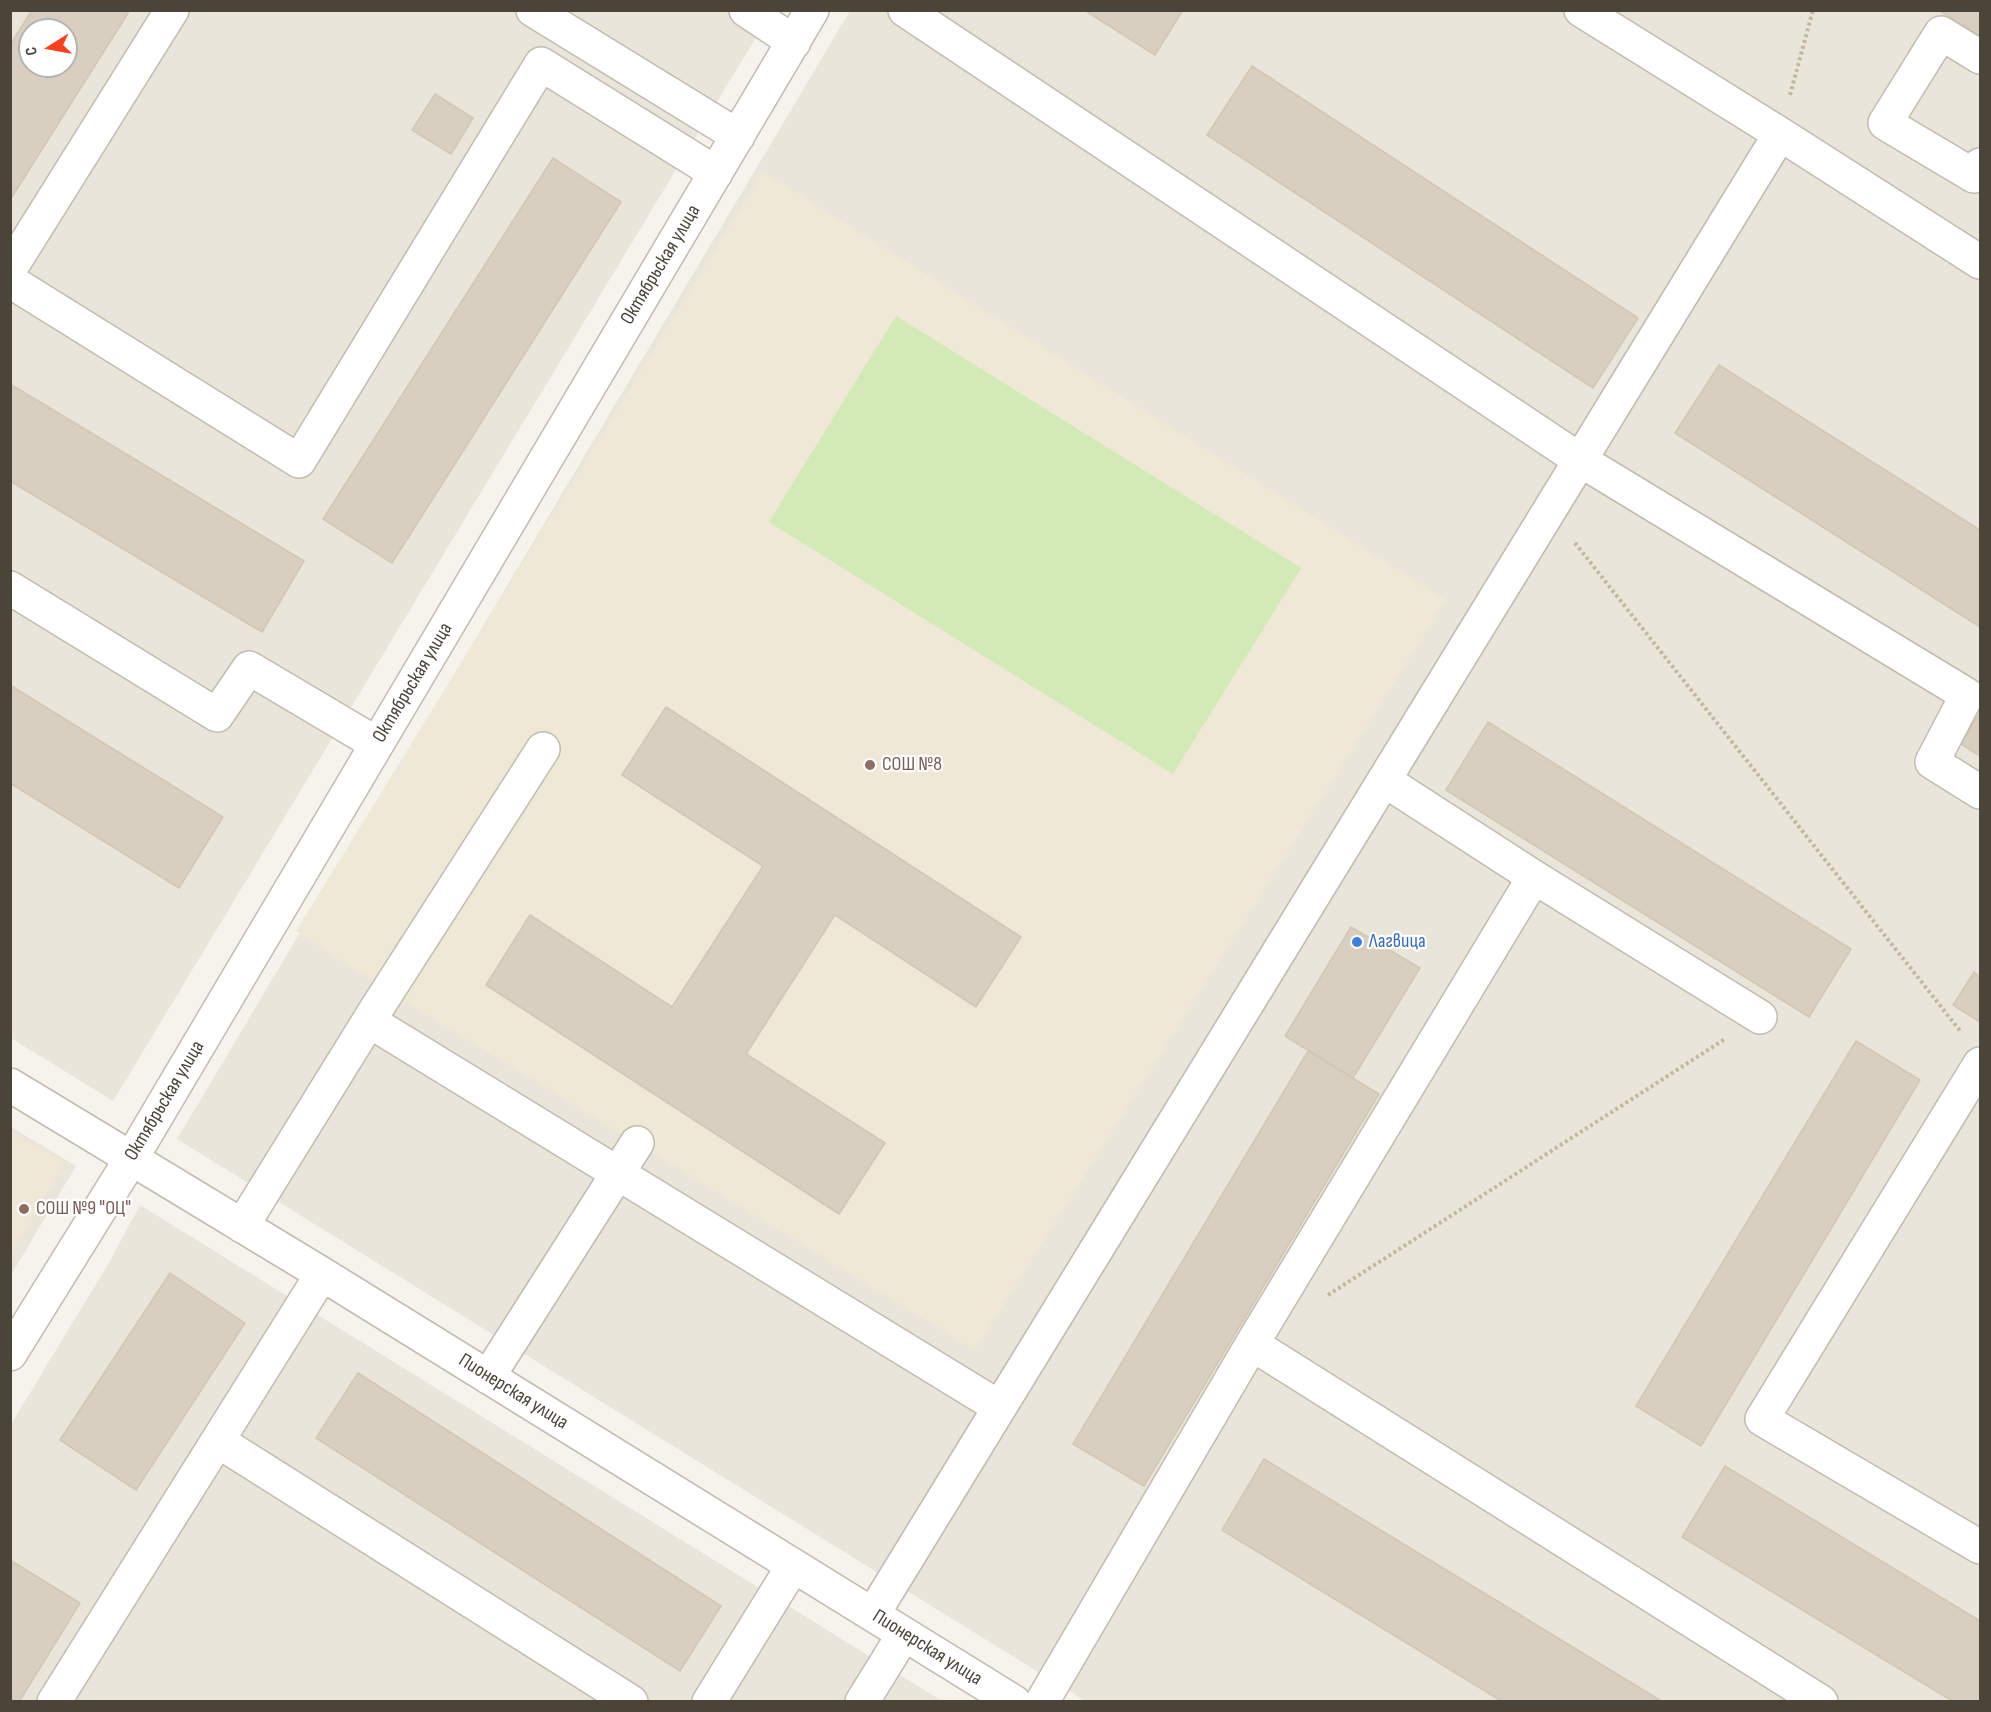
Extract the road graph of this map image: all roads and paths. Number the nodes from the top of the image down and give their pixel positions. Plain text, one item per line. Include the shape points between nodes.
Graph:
1 (172, 10) edge
2 (533, 10) edge
3 (746, 10) edge
4 (812, 10) edge
5 (904, 10) edge
6 (1581, 10) edge
7 (1813, 10) edge
8 (794, 42) junction
9 (1980, 57) edge
10 (1780, 134) junction
11 (738, 136) junction
12 (1980, 165) edge
13 (716, 173) junction
14 (1980, 262) edge
15 (10, 269) edge
16 (10, 281) edge
17 (1580, 460) junction
18 (1572, 538) dead end
19 (10, 588) edge
20 (378, 744) junction
21 (543, 749) dead end
22 (1384, 780) junction
23 (1980, 792) edge
24 (1534, 877) junction
25 (375, 1011) junction
26 (1760, 1017) joint
27 (1973, 1050) edge
28 (10, 1086) edge
29 (637, 1143) dead end
30 (131, 1160) junction
31 (618, 1173) junction
32 (242, 1226) junction
33 (322, 1274) junction
34 (1322, 1299) dead end
35 (1252, 1344) junction
36 (10, 1354) edge
37 (488, 1377) junction
38 (999, 1407) junction
39 (218, 1441) junction
40 (1980, 1547) edge
41 (794, 1566) junction
42 (873, 1614) junction
43 (904, 1634) junction
44 (54, 1701) edge
45 (631, 1701) edge
46 (709, 1701) edge
47 (862, 1701) edge
48 (1014, 1701) edge
49 (1042, 1701) edge
50 (1821, 1701) edge

1 - 15 street
2 - 11 street
3 - 8 street
4 - 8 street, Октябрьская улица
5 - 17 street
6 - 10 street
7 - 10 path
8 - 11 street, Октябрьская улица
9 - 12 street via 1941,33 1885,123 1974,176
10 - 14 street
10 - 17 street
11 - 13 street, Октябрьская улица
13 - 16 street via 541,64 299,461
13 - 20 street, Октябрьская улица
17 - 22 street
17 - 23 street via 1967,696 1932,762
18 - 27 path
19 - 20 street via 217,715 249,668
20 - 30 street, Октябрьская улица
21 - 25 street
22 - 24 street
22 - 38 street
24 - 26 street
24 - 35 street
25 - 31 street via 379,1027
25 - 32 street
26 - 34 path
27 - 40 street via 1762,1419
28 - 30 street, Пионерская улица
29 - 31 street
30 - 32 street, Пионерская улица
30 - 36 street, Октябрьская улица
31 - 37 street
31 - 38 street
32 - 33 street, Пионерская улица
33 - 37 street, Пионерская улица
33 - 39 street
35 - 49 street
35 - 50 street
37 - 41 street, Пионерская улица
38 - 42 street
39 - 44 street
39 - 45 street
41 - 42 street, Пионерская улица
41 - 46 street
42 - 43 street, Пионерская улица
43 - 47 street
43 - 48 street, Пионерская улица

